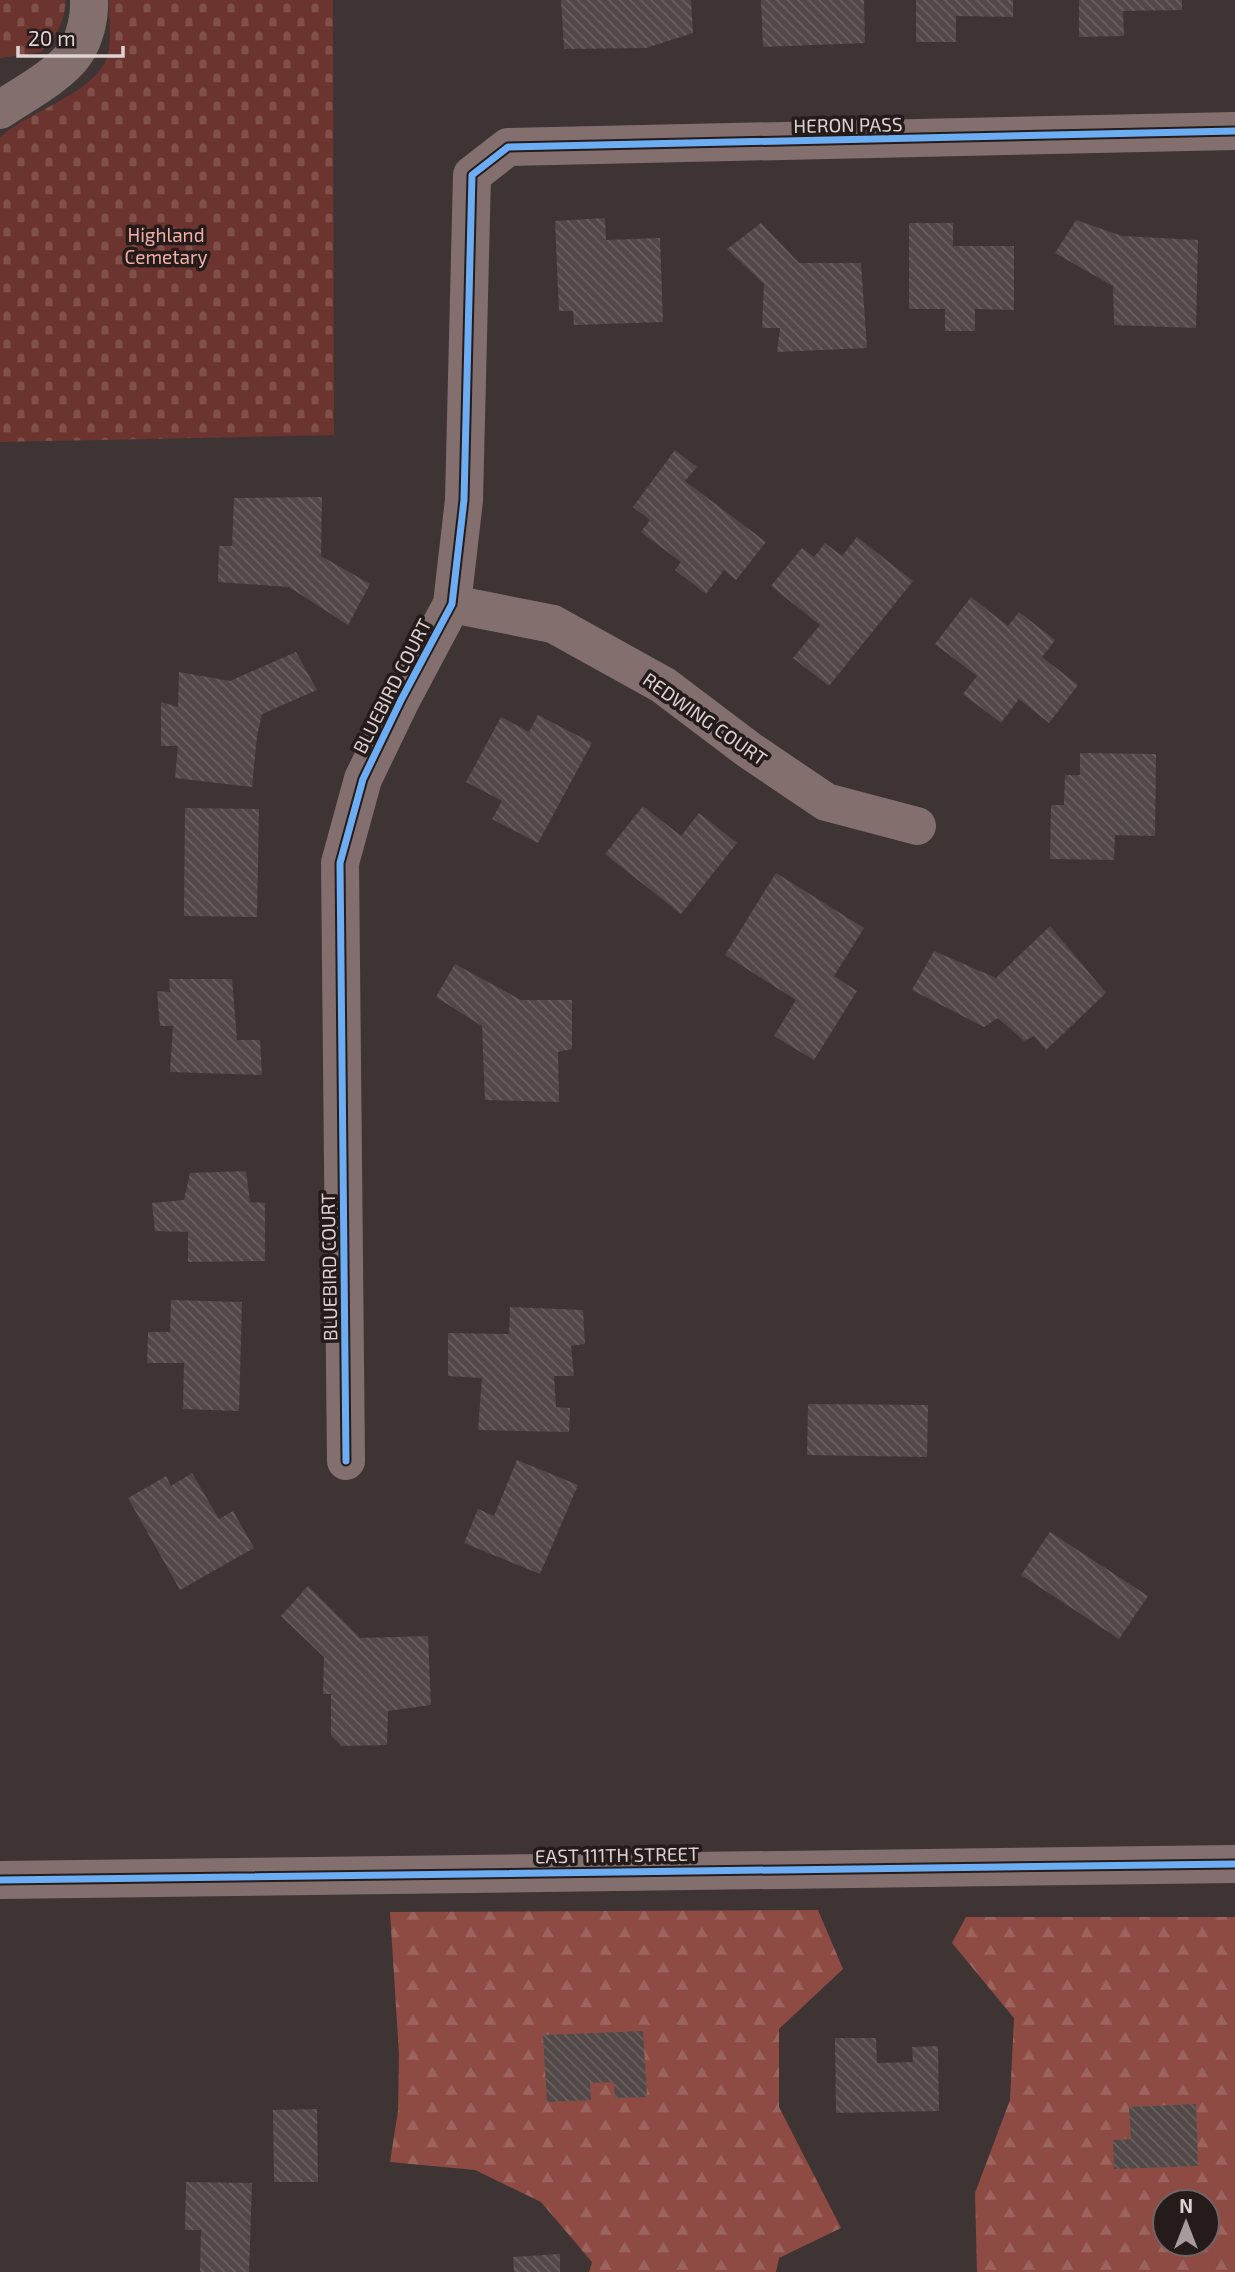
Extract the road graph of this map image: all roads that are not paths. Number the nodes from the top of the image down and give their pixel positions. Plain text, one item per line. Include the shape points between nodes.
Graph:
1 (89, 0) edge
2 (0, 110) edge
3 (1235, 131) edge
4 (472, 175) joint
5 (452, 604) junction
6 (917, 827) dead end
7 (346, 1461) dead end
8 (1235, 1864) edge
9 (0, 1880) edge

1 - 2 street via 84,34 75,54
3 - 4 street, HERON PASS via 508,147
4 - 5 street, BLUEBIRD COURT via 464,500
5 - 6 street, REDWING COURT via 553,624 663,685 826,802
5 - 7 street, BLUEBIRD COURT via 362,779 340,863
8 - 9 street, EAST 111TH STREET

